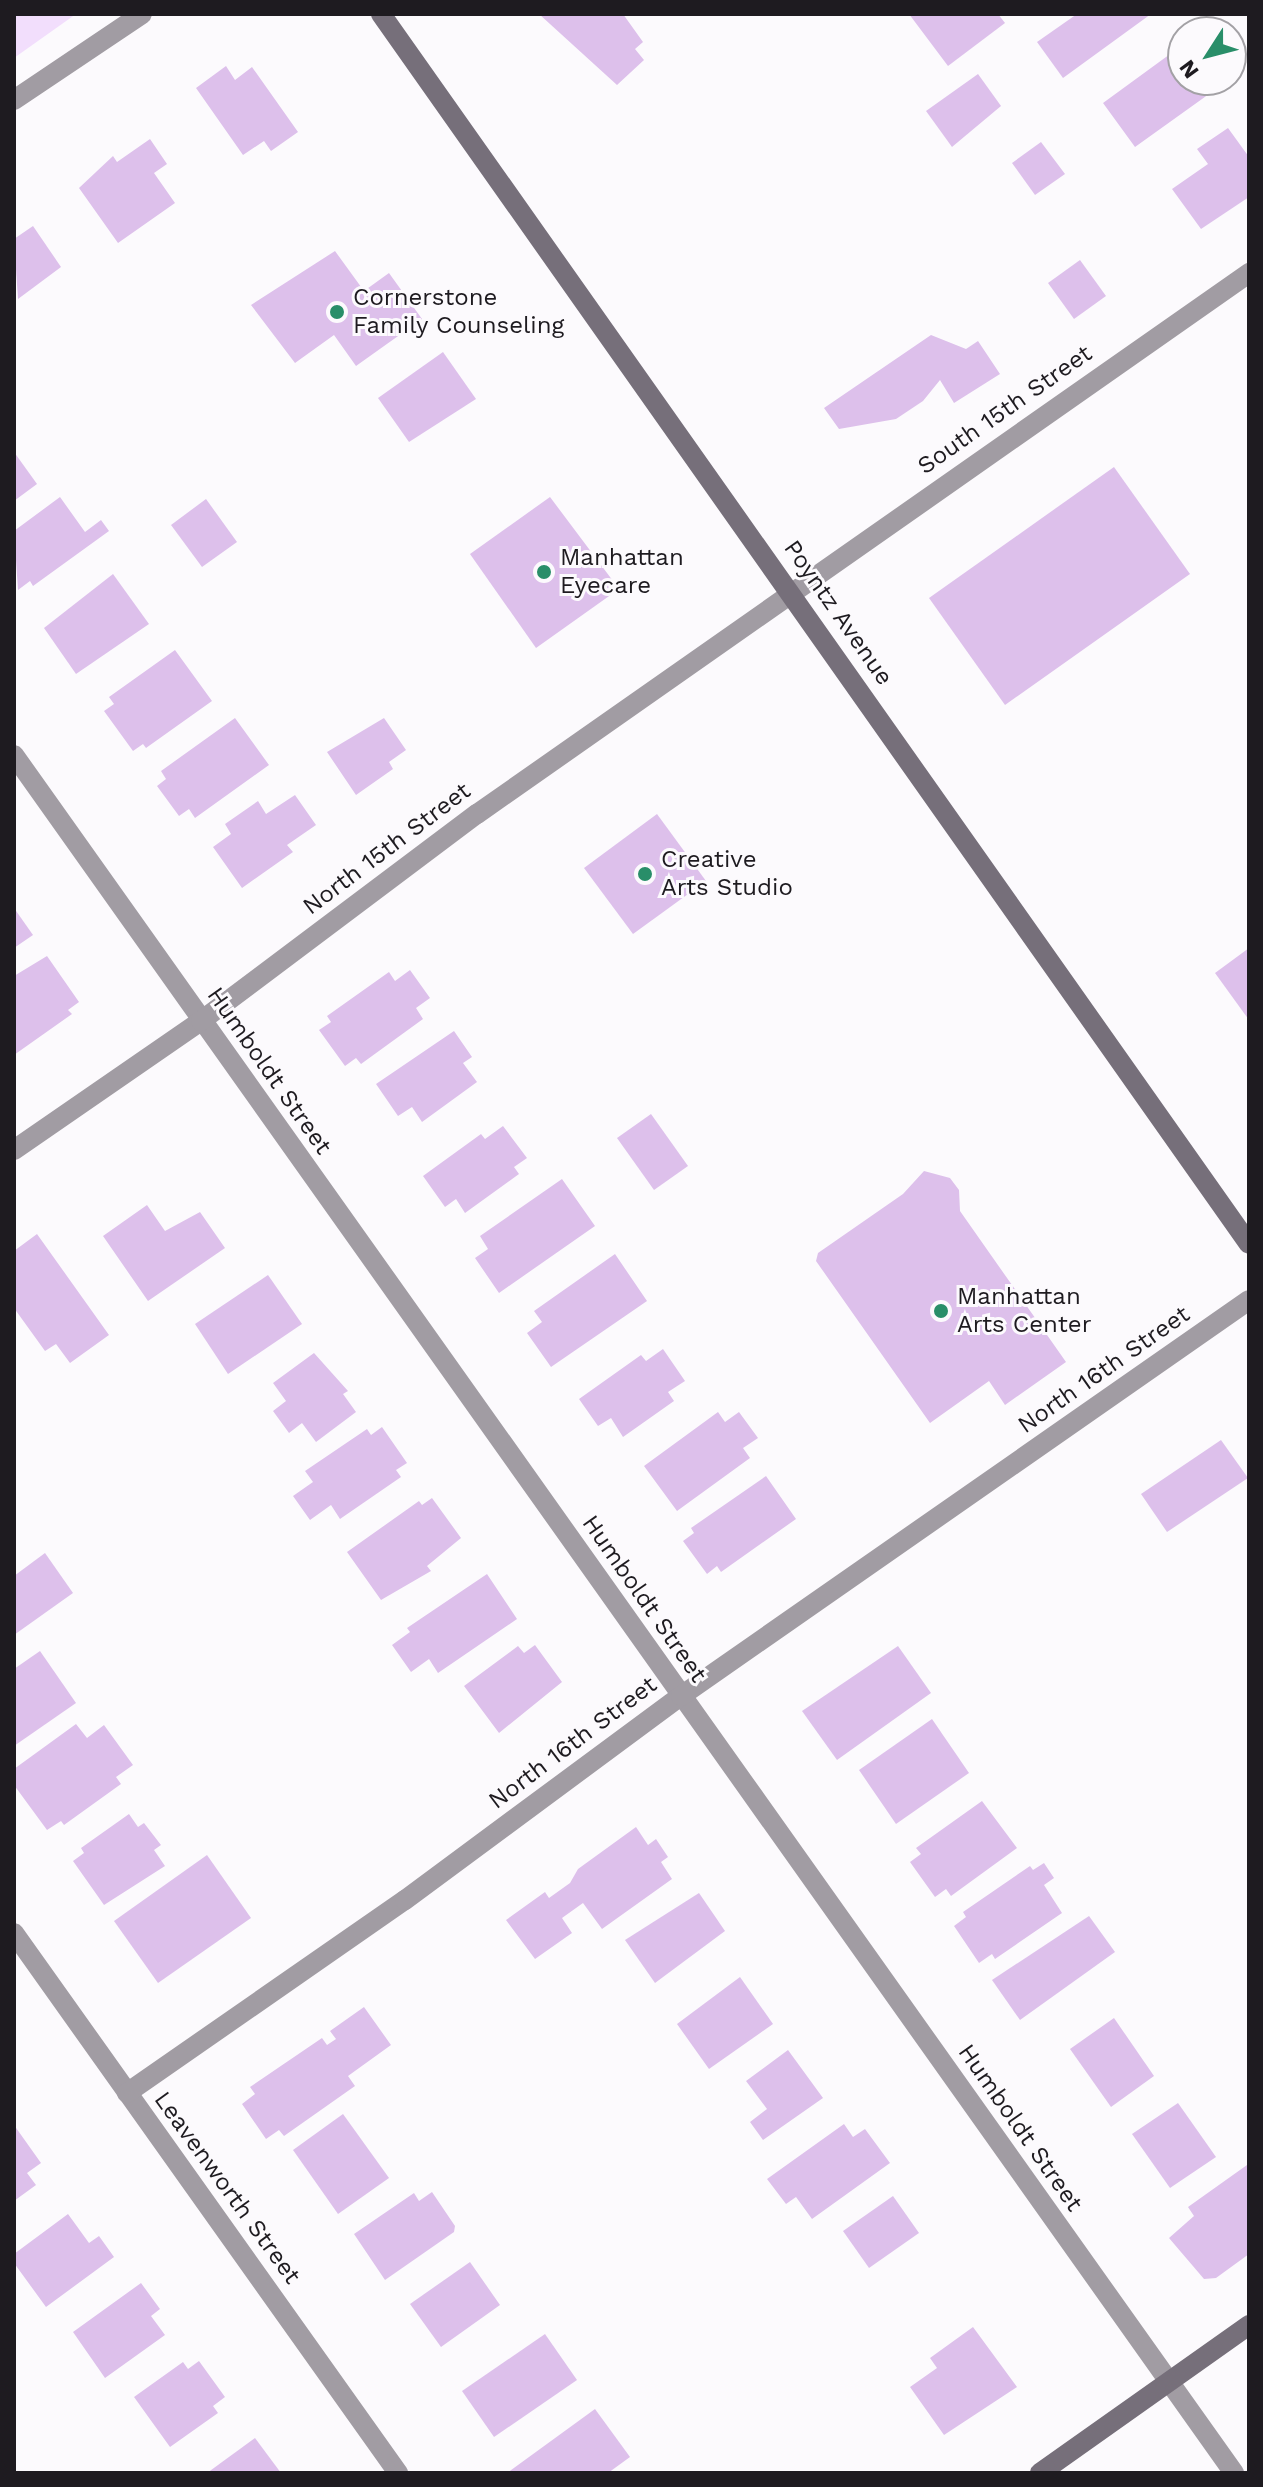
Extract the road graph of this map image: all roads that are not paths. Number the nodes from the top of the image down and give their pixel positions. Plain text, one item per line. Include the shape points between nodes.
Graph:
1 (142, 14) edge
2 (381, 14) edge
3 (14, 100) edge
4 (1249, 273) edge
5 (791, 591) junction
6 (14, 755) edge
7 (201, 1021) junction
8 (14, 1150) edge
9 (1249, 1244) edge
10 (1249, 1300) edge
11 (681, 1696) junction
12 (14, 1933) edge
13 (127, 2093) junction
14 (1249, 2325) edge
15 (1168, 2381) junction
16 (398, 2473) edge
17 (1040, 2473) edge
18 (1234, 2473) edge

1 - 3 street
2 - 5 street, Poyntz Avenue
4 - 5 street, South 15th Street
5 - 7 street, North 15th Street via 477,814
5 - 9 street, Poyntz Avenue
6 - 7 street, Humboldt Street
7 - 8 street, North 15th Street
7 - 11 street, Humboldt Street
10 - 11 street, North 16th Street
11 - 13 street, North 16th Street via 405,1900
11 - 15 street, Humboldt Street
12 - 13 street, Leavenworth Street
13 - 16 street, Leavenworth Street
14 - 15 street
15 - 17 street
15 - 18 street, Humboldt Street

